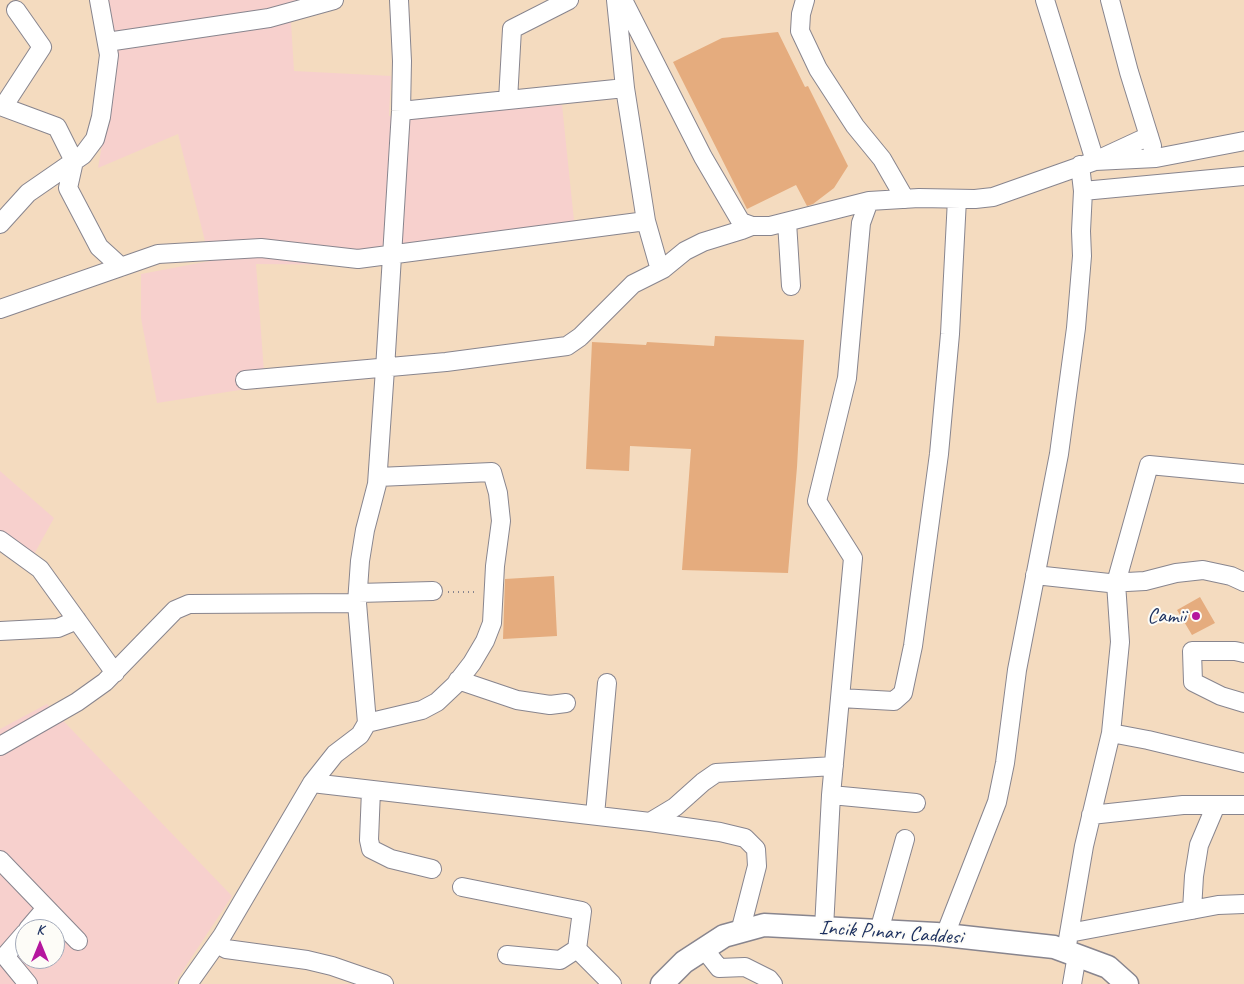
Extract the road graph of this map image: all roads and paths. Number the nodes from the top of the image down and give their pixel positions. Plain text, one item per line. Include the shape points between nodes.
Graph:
1 (99, 0) edge
2 (334, 0) edge
3 (399, 0) edge
4 (569, 0) edge
5 (616, 0) edge
6 (623, 0) edge
7 (805, 0) edge
8 (1045, 0) edge
9 (1110, 0) edge
10 (16, 10) dead end
11 (107, 42) junction
12 (625, 88) junction
13 (508, 100) junction
14 (401, 111) junction
15 (1149, 136) junction
16 (1244, 141) edge
17 (1156, 158) junction
18 (74, 162) junction
19 (1088, 163) junction
20 (1244, 176) edge
21 (1083, 191) junction
22 (957, 198) junction
23 (905, 199) junction
24 (869, 201) junction
25 (646, 222) junction
26 (787, 222) junction
27 (0, 224) edge
28 (752, 226) junction
29 (392, 256) junction
30 (120, 267) junction
31 (660, 270) junction
32 (791, 286) dead end
33 (0, 308) edge
34 (385, 369) junction
35 (245, 380) dead end
36 (1244, 474) edge
37 (378, 477) junction
38 (0, 540) edge
39 (1036, 575) junction
40 (1244, 582) edge
41 (1116, 583) junction
42 (433, 591) joint
43 (494, 593) junction
44 (358, 598) junction
45 (76, 620) junction
46 (0, 631) edge
47 (1244, 653) edge
48 (115, 674) junction
49 (458, 680) junction
50 (607, 683) dead end
51 (840, 698) junction
52 (566, 703) dead end
53 (1244, 703) edge
54 (367, 723) junction
55 (1111, 733) junction
56 (0, 746) edge
57 (1244, 763) edge
58 (834, 766) junction
59 (312, 783) junction
60 (371, 790) junction
61 (831, 795) junction
62 (916, 803) dead end
63 (1216, 804) junction
64 (1244, 805) edge
65 (595, 815) junction
66 (1092, 816) junction
67 (650, 822) junction
68 (904, 839) dead end
69 (0, 860) edge
70 (432, 868) dead end
71 (462, 887) dead end
72 (1244, 904) edge
73 (46, 908) junction
74 (1192, 910) junction
75 (37, 919) edge
76 (824, 928) junction
77 (879, 931) junction
78 (740, 932) junction
79 (945, 935) junction
80 (78, 941) dead end
81 (15, 944) edge
82 (216, 944) junction
83 (1070, 946) junction
84 (577, 949) junction
85 (704, 949) junction
86 (507, 955) dead end
87 (15, 968) edge
88 (16, 969) edge
89 (664, 983) edge
90 (28, 984) edge
91 (188, 984) edge
92 (384, 984) edge
93 (612, 984) edge
94 (773, 984) edge
95 (1072, 984) edge
96 (1126, 984) edge

1 - 11 street
2 - 11 street via 269,18
3 - 14 street
4 - 13 street via 512,29
5 - 12 street
6 - 28 street via 703,156 741,222
7 - 23 street via 800,31 818,69 855,126 882,159
8 - 19 street
9 - 15 street
10 - 18 street via 42,47 3,107 57,127
11 - 18 street via 109,55 97,132 83,155
12 - 13 street
12 - 25 street
13 - 14 street
14 - 29 street
15 - 17 street
15 - 19 street
16 - 17 street
17 - 19 street
18 - 27 street via 28,193
18 - 30 street via 68,188 99,247
19 - 21 street
19 - 22 street via 993,196
20 - 21 street
21 - 39 street via 1076,328 1059,454
22 - 23 street
22 - 51 street via 940,454 913,646 903,693 894,701
23 - 24 street
24 - 26 street
24 - 51 street via 861,223 847,378 817,501 852,558
25 - 29 street
25 - 31 street
26 - 28 street
26 - 32 street
28 - 31 street via 703,242
29 - 30 street via 358,259 261,248 158,254
29 - 34 street
30 - 33 street
31 - 34 street via 634,284 567,346
34 - 35 street
34 - 37 street
36 - 41 street via 1149,465
37 - 43 street via 492,472 501,521
37 - 44 street via 364,530
38 - 45 street via 40,569
39 - 41 street
39 - 79 street via 1017,670 997,802
40 - 41 street via 1203,570
41 - 55 street via 1120,642
42 - 43 path
42 - 44 street
43 - 49 street via 492,623 485,641
44 - 48 street via 189,604 175,610
44 - 54 street
45 - 46 street via 58,628
45 - 48 street
47 - 53 street via 1192,651 1193,682
48 - 56 street via 77,702
49 - 52 street via 516,700 550,705
49 - 54 street via 437,702 422,710
50 - 65 street
51 - 58 street
54 - 59 street via 360,735 336,754
55 - 57 street
55 - 66 street
58 - 61 street
58 - 67 street via 716,773 675,807
59 - 60 street
59 - 82 street
60 - 65 street
60 - 70 street via 371,849 391,859
61 - 62 street
61 - 76 street
63 - 64 street
63 - 66 street
63 - 74 street via 1199,845
65 - 67 street
66 - 83 street via 1084,846
67 - 78 street via 745,838 756,848 757,866
68 - 77 street
69 - 73 street
71 - 84 street via 582,911
72 - 74 street
73 - 75 street
73 - 80 street
74 - 83 street
76 - 77 main road, Incik Pınarı Caddesi
76 - 78 main road, Incik Pınarı Caddesi via 764,925
77 - 79 main road, Incik Pınarı Caddesi
78 - 85 main road, Incik Pınarı Caddesi via 724,936
79 - 83 main road, Incik Pınarı Caddesi
81 - 87 street via 5,956
82 - 91 street
82 - 92 street via 226,949 307,960
83 - 95 street
83 - 96 main road, Incik Pınarı Caddesi via 1108,967
84 - 86 street via 560,960
84 - 93 street
85 - 89 main road, Incik Pınarı Caddesi via 684,962
85 - 94 street via 720,968 745,967
88 - 90 street

